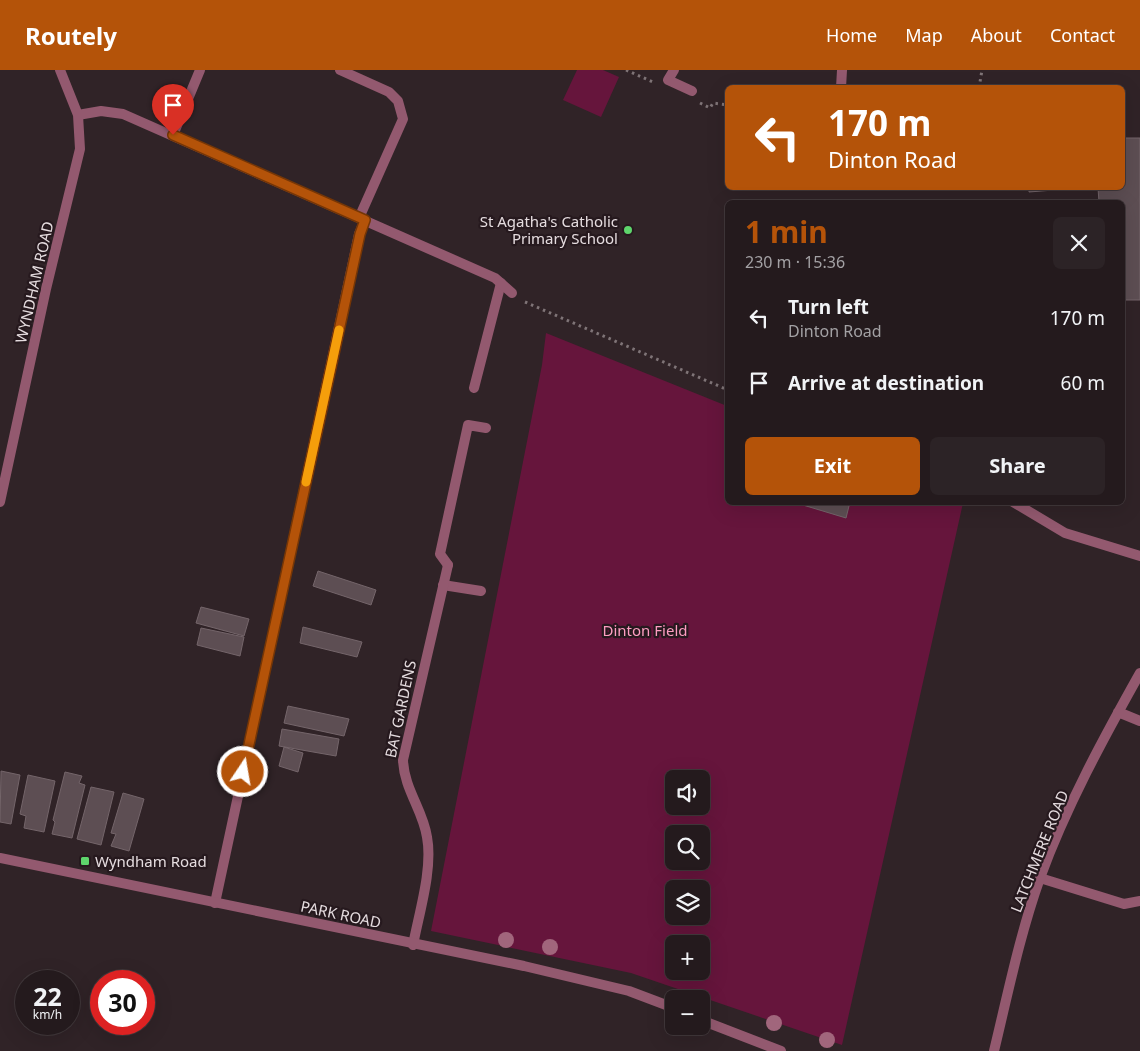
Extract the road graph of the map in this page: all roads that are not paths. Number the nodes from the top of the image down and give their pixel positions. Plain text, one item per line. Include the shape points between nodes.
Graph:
1 (60, 70) edge
2 (200, 70) edge
3 (340, 70) edge
4 (674, 70) edge
5 (842, 70) edge
6 (841, 85) edge
7 (692, 92) dead end
8 (78, 115) junction
9 (173, 135) junction
10 (362, 219) junction
11 (501, 283) junction
12 (512, 293) road end
13 (474, 388) dead end
14 (486, 428) dead end
15 (0, 502) edge
16 (1019, 505) edge
17 (1140, 556) edge
18 (443, 585) junction
19 (481, 591) dead end
20 (1140, 673) edge
21 (1118, 712) junction
22 (1140, 721) edge
23 (0, 859) edge
24 (1040, 878) junction
25 (1140, 901) edge
26 (214, 903) junction
27 (413, 945) junction
28 (665, 1005) edge
29 (710, 1024) edge
30 (765, 1048) edge
31 (781, 1051) edge
32 (994, 1051) edge

1 - 8 street, WYNDHAM ROAD
2 - 9 street
3 - 10 street via 389,92 398,100 403,119
4 - 7 street via 668,80
5 - 6 street
8 - 9 street via 101,111 123,114
8 - 15 street, WYNDHAM ROAD via 80,149 75,175 46,288
9 - 10 street
10 - 11 street
10 - 26 street
11 - 12 street
11 - 13 street
14 - 18 street, BAT GARDENS via 468,426 440,554 448,565
16 - 17 street via 1065,533
18 - 19 street
18 - 27 street, BAT GARDENS via 403,760 405,780 424,825 429,852
20 - 21 street, LATCHMERE ROAD
21 - 22 street
21 - 24 street, LATCHMERE ROAD
23 - 26 street, PARK ROAD
24 - 25 street via 1124,904
24 - 32 street, LATCHMERE ROAD
26 - 27 street, PARK ROAD
27 - 28 street, PARK ROAD via 585,980
29 - 30 street
30 - 31 street

